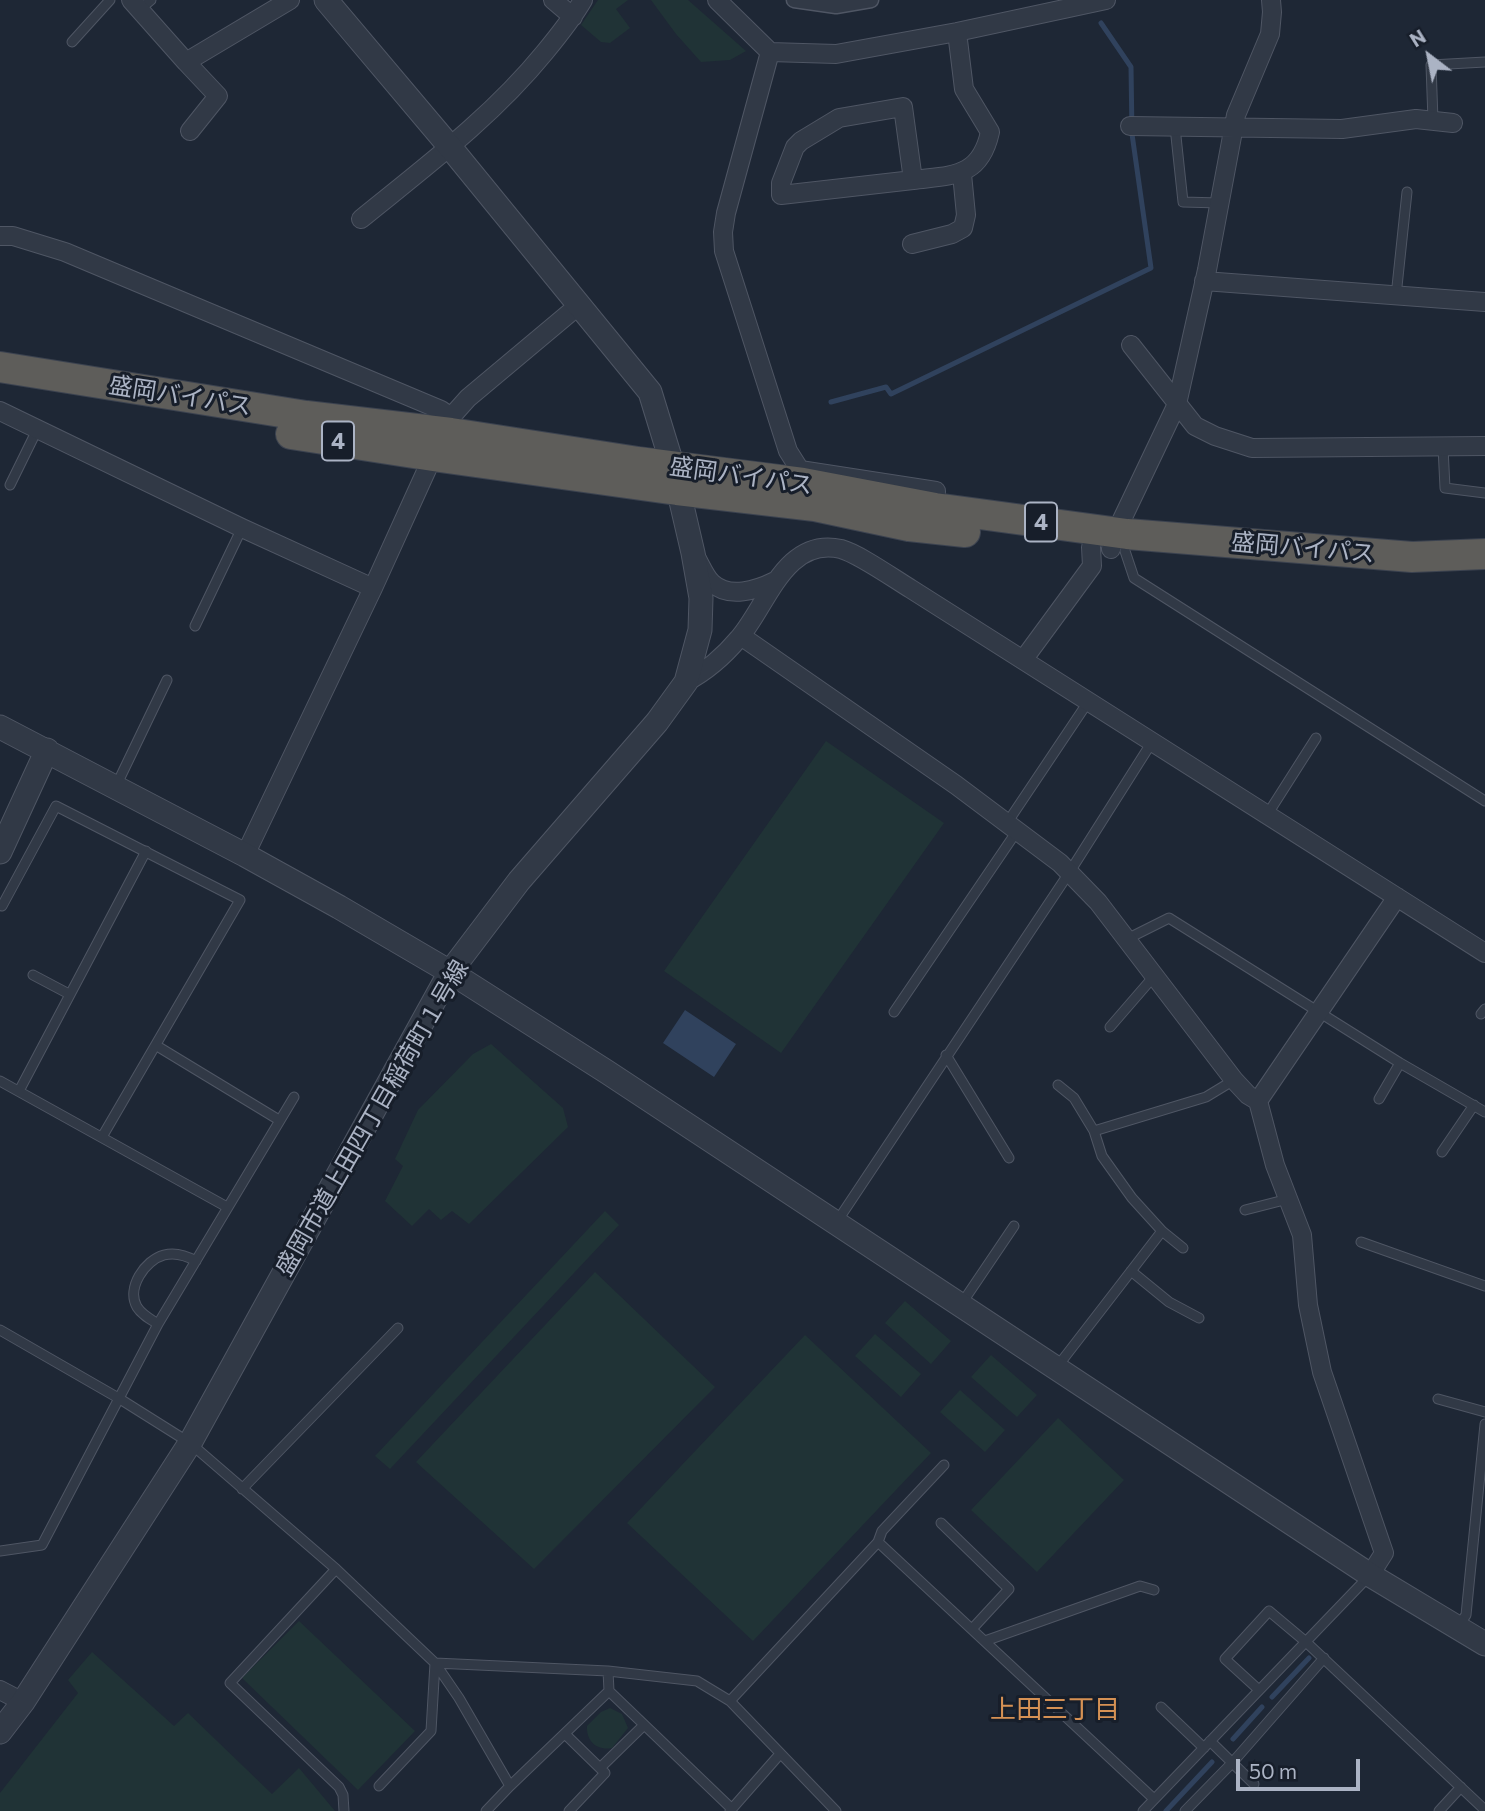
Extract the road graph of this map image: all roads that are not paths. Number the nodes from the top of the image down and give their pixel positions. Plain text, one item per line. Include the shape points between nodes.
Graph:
1 (110, 0) edge
2 (290, 0) edge
3 (326, 0) edge
4 (553, 0) edge
5 (583, 0) edge
6 (717, 0) edge
7 (794, 0) edge
8 (871, 0) edge
9 (1106, 0) edge
10 (1271, 0) edge
11 (140, 3) edge
12 (573, 17) junction
13 (957, 32) junction
14 (72, 42) dead end
15 (770, 52) junction
16 (186, 62) junction
17 (1485, 62) edge
18 (1433, 120) junction
19 (1453, 123) dead end
20 (1133, 126) dead end
21 (1175, 127) junction
22 (1234, 127) junction
23 (190, 131) dead end
24 (450, 147) junction
25 (962, 174) junction
26 (913, 180) junction
27 (1406, 192) dead end
28 (1220, 203) junction
29 (361, 219) dead end
30 (0, 236) edge
31 (912, 244) dead end
32 (1205, 281) junction
33 (1396, 296) junction
34 (1485, 302) edge
35 (579, 305) junction
36 (1131, 345) dead end
37 (0, 367) edge
38 (0, 387) edge
39 (1177, 404) junction
40 (0, 411) edge
41 (451, 425) junction
42 (37, 430) junction
43 (1485, 446) edge
44 (1443, 447) junction
45 (433, 456) junction
46 (675, 478) junction
47 (10, 485) dead end
48 (1485, 494) edge
49 (935, 508) junction
50 (242, 528) junction
51 (1111, 545) junction
52 (693, 553) junction
53 (1485, 554) edge
54 (1485, 570) edge
55 (775, 580) junction
56 (373, 588) junction
57 (195, 626) dead end
58 (741, 636) junction
59 (1023, 660) junction
60 (167, 680) dead end
61 (686, 682) junction
62 (1088, 702) junction
63 (0, 727) edge
64 (1316, 738) dead end
65 (1152, 742) junction
66 (47, 750) junction
67 (116, 786) junction
68 (1485, 801) edge
69 (1267, 815) junction
70 (1012, 827) junction
71 (146, 851) junction
72 (0, 852) edge
73 (245, 855) junction
74 (1069, 873) junction
75 (1397, 897) junction
76 (2, 906) dead end
77 (1127, 939) junction
78 (1485, 953) edge
79 (450, 972) junction
80 (33, 975) dead end
81 (1155, 975) junction
82 (69, 994) junction
83 (894, 1012) dead end
84 (1319, 1013) junction
85 (1110, 1027) dead end
86 (156, 1046) junction
87 (946, 1055) junction
88 (1400, 1063) junction
89 (1234, 1080) junction
90 (0, 1081) edge
91 (1058, 1085) dead end
92 (19, 1091) junction
93 (294, 1097) dead end
94 (1379, 1099) dead end
95 (1258, 1101) junction
96 (1474, 1105) junction
97 (1485, 1112) edge
98 (279, 1119) junction
99 (1094, 1131) junction
100 (102, 1137) junction
101 (1442, 1152) dead end
102 (1009, 1158) dead end
103 (1288, 1199) junction
104 (227, 1208) junction
105 (1245, 1210) dead end
106 (835, 1224) junction
107 (1014, 1226) dead end
108 (1162, 1231) junction
109 (1360, 1242) dead end
110 (1183, 1248) dead end
111 (196, 1261) junction
112 (1131, 1271) junction
113 (1485, 1286) edge
114 (961, 1305) junction
115 (1199, 1318) dead end
116 (158, 1324) junction
117 (398, 1328) dead end
118 (0, 1330) edge
119 (1057, 1367) junction
120 (120, 1399) junction
121 (1438, 1399) dead end
122 (1485, 1412) edge
123 (1485, 1424) edge
124 (190, 1443) junction
125 (944, 1465) dead end
126 (242, 1489) junction
127 (941, 1523) dead end
128 (878, 1542) junction
129 (0, 1551) edge
130 (336, 1569) junction
131 (1370, 1575) junction
132 (1154, 1590) dead end
133 (1458, 1627) junction
134 (972, 1629) junction
135 (985, 1641) junction
136 (1306, 1642) junction
137 (1485, 1644) edge
138 (1324, 1658) junction
139 (435, 1663) junction
140 (608, 1671) junction
141 (0, 1690) edge
142 (1259, 1690) junction
143 (609, 1691) junction
144 (730, 1700) junction
145 (23, 1702) junction
146 (1161, 1707) dead end
147 (644, 1725) junction
148 (0, 1732) edge
149 (565, 1734) junction
150 (1207, 1745) junction
151 (780, 1754) junction
152 (1232, 1763) junction
153 (601, 1767) junction
154 (1254, 1784) dead end
155 (379, 1786) dead end
156 (510, 1786) junction
157 (1461, 1787) junction
158 (1154, 1800) junction
159 (828, 1803) junction
160 (731, 1810) edge
161 (1485, 1810) edge
162 (344, 1811) edge
163 (486, 1811) edge
164 (569, 1811) edge
165 (820, 1811) edge
166 (836, 1811) edge
167 (1143, 1811) edge
168 (1185, 1811) edge
169 (1439, 1811) edge

1 - 14 lane
2 - 16 street
3 - 24 street, 盛岡市道上田四丁目稲荷町１号線
4 - 12 street
5 - 12 street
6 - 15 street
7 - 8 street via 836,6
9 - 13 street
10 - 22 street via 1270,34
11 - 16 street
12 - 24 street via 520,83
13 - 15 street via 836,54
13 - 25 street via 964,89 990,132 977,161
15 - 49 street via 726,213 724,251 788,451 800,470 936,491
16 - 23 street via 218,96
17 - 18 lane via 1431,65
18 - 19 street
18 - 22 street via 1342,129
20 - 21 street
21 - 22 street
21 - 28 lane via 1183,202
22 - 28 street
24 - 29 street
24 - 35 street, 盛岡市道上田四丁目稲荷町１号線
25 - 26 street
25 - 31 street via 963,228
26 - 26 street via 903,107 839,118 801,141 780,195
27 - 33 lane
28 - 32 street
30 - 41 street via 65,252 441,410
32 - 33 street
32 - 39 street
33 - 34 street
35 - 41 street via 468,398
35 - 46 street, 盛岡市道上田四丁目稲荷町１号線 via 650,392
36 - 39 street
37 - 41 highway, 盛岡バイパス / 4 via 306,416
38 - 45 highway, 盛岡バイパス / 4
39 - 44 street via 1195,426 1252,448
39 - 51 street
40 - 42 street
41 - 46 highway, 盛岡バイパス / 4
42 - 47 lane
42 - 50 street
43 - 44 street
44 - 48 lane via 1445,488
45 - 46 highway, 盛岡バイパス / 4
45 - 56 street
46 - 49 highway, 盛岡バイパス / 4 via 803,484
46 - 51 highway, 盛岡バイパス / 4 via 909,526
46 - 52 street, 盛岡市道上田四丁目稲荷町１号線
49 - 51 highway, 盛岡バイパス / 4
50 - 56 street
50 - 57 lane
51 - 53 highway, 盛岡バイパス / 4 via 1412,557
51 - 54 highway, 盛岡バイパス / 4 via 1446,572
51 - 59 street
51 - 68 lane via 1133,578
52 - 55 street via 712,583 727,590 759,589
52 - 61 street, 盛岡市道上田四丁目稲荷町１号線 via 701,598 700,630
55 - 58 street
55 - 59 street via 813,549 844,550
56 - 73 street
58 - 61 street via 703,673
58 - 70 street
59 - 62 street
60 - 67 lane
61 - 79 street, 盛岡市道上田四丁目稲荷町１号線 via 519,881
62 - 65 street
62 - 70 lane
63 - 66 street
64 - 69 lane
65 - 69 street
65 - 74 lane
66 - 67 street
66 - 72 street
67 - 73 street
69 - 75 street
70 - 74 street
70 - 83 lane
71 - 76 lane via 56,806
71 - 82 lane
71 - 86 lane via 240,900
73 - 79 street
74 - 77 street
74 - 87 lane
75 - 78 street
75 - 84 street
77 - 81 street
77 - 84 lane via 1169,918
79 - 106 street
79 - 124 street, 盛岡市道上田四丁目稲荷町１号線
80 - 82 lane
81 - 85 lane
81 - 89 street
82 - 92 lane
84 - 88 lane
84 - 95 street
86 - 98 lane
86 - 100 lane
87 - 102 lane
87 - 106 lane
88 - 94 lane
88 - 96 lane
89 - 95 street
89 - 99 lane via 1206,1097
90 - 92 lane
91 - 99 lane via 1074,1098
92 - 100 lane
93 - 98 lane
95 - 103 street
96 - 97 lane
96 - 101 lane
98 - 104 lane
99 - 108 lane via 1102,1157
100 - 104 lane
103 - 105 lane
103 - 131 street via 1302,1235 1308,1305 1321,1372 1384,1553
104 - 111 lane
106 - 114 street
107 - 114 lane
108 - 110 lane
108 - 112 lane
109 - 113 lane
111 - 116 lane
111 - 116 lane via 183,1255 164,1255 141,1275 134,1300 141,1312
112 - 115 lane via 1169,1302
112 - 119 lane
114 - 119 street
116 - 120 lane
117 - 126 lane
118 - 120 lane
119 - 131 street
120 - 124 lane
120 - 129 lane via 43,1545
121 - 122 lane
123 - 133 lane via 1466,1615
124 - 126 lane
124 - 145 street, 盛岡市道上田四丁目稲荷町１号線
125 - 128 lane via 882,1531
126 - 130 lane
127 - 134 lane via 1009,1589
128 - 134 lane
128 - 144 lane
130 - 139 lane
130 - 162 lane via 230,1683 339,1787
131 - 133 street
131 - 136 lane
132 - 135 lane via 1140,1586
133 - 137 street
134 - 135 lane
135 - 158 lane
136 - 138 lane
136 - 142 lane
136 - 142 lane via 1269,1611 1225,1659
138 - 152 lane
138 - 157 lane
139 - 140 lane
139 - 155 lane via 431,1731
139 - 156 lane
140 - 143 lane
140 - 144 lane via 697,1681
141 - 145 street
142 - 150 lane
143 - 147 lane
143 - 149 lane
144 - 151 lane
145 - 148 street, 盛岡市道上田四丁目稲荷町１号線
146 - 150 lane
147 - 153 lane
147 - 160 lane
149 - 153 lane
149 - 156 lane
150 - 152 lane
150 - 158 lane
151 - 159 lane
151 - 160 lane
152 - 154 lane
152 - 168 lane
153 - 164 lane via 606,1773
156 - 163 lane
157 - 161 lane
157 - 169 lane
158 - 167 lane
159 - 165 lane
159 - 166 lane

